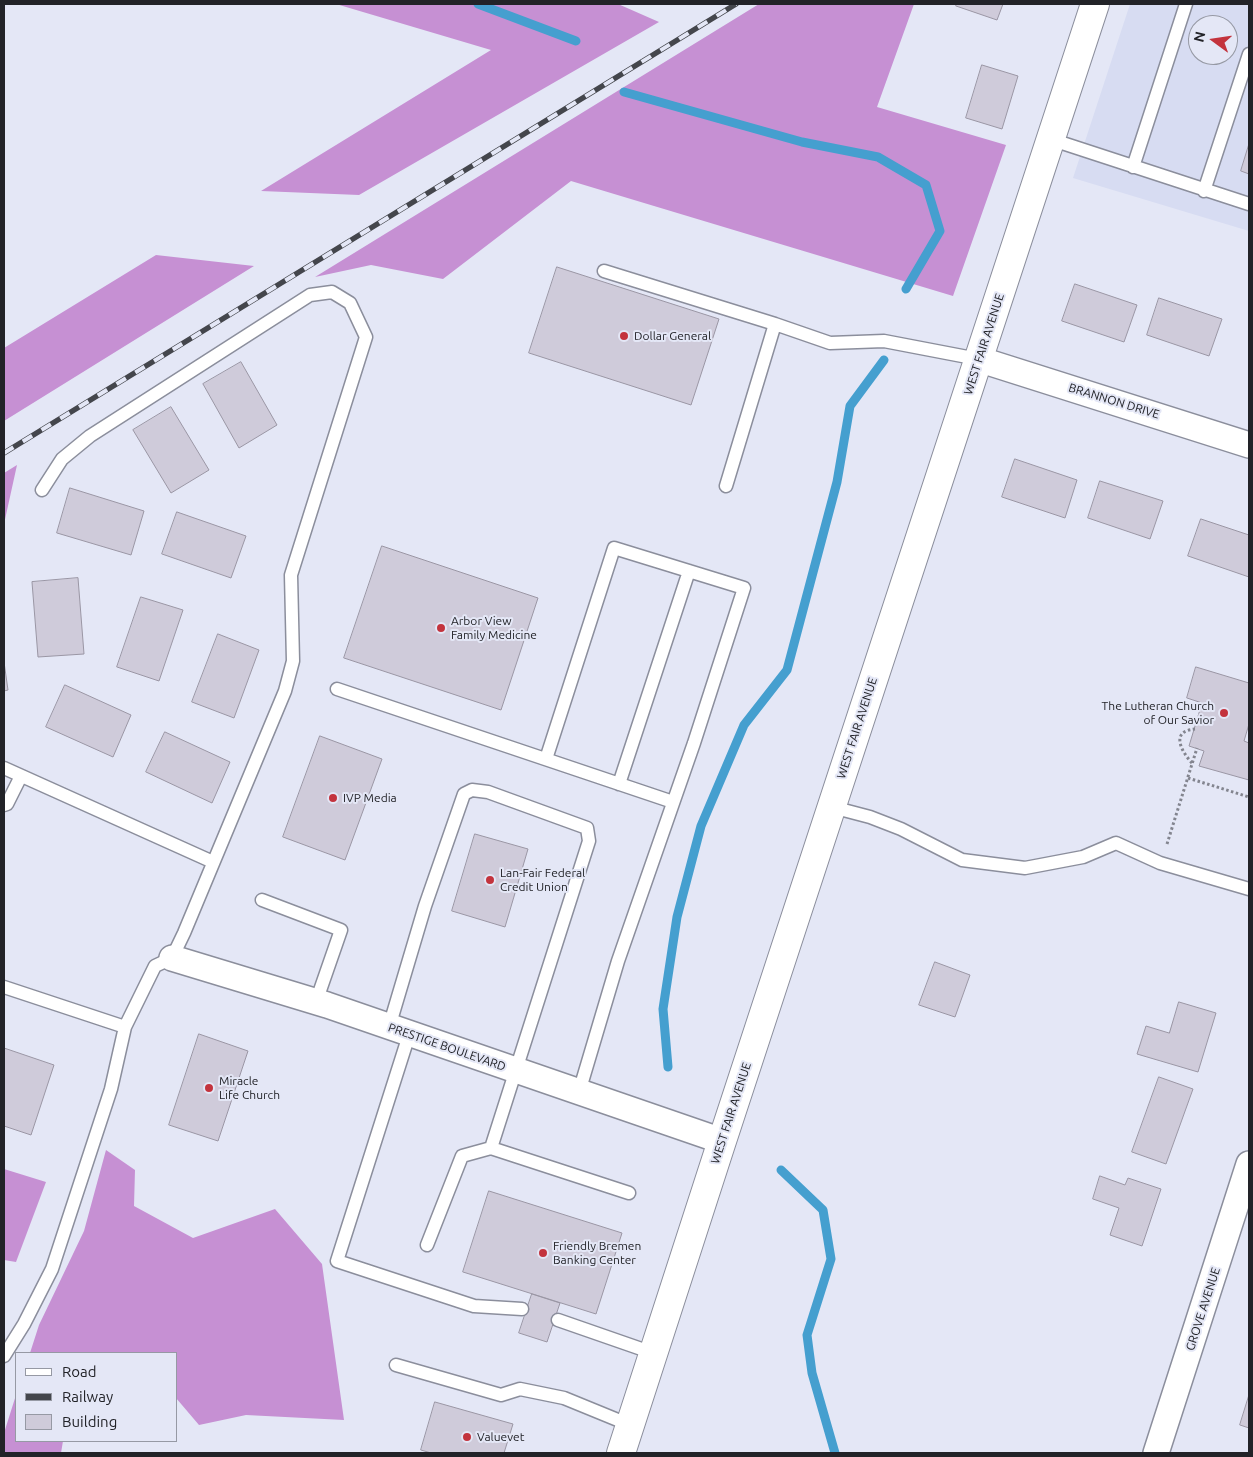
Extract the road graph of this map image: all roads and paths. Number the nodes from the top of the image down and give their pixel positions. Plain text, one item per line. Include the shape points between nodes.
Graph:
1 (1095, 4) edge
2 (1186, 4) edge
3 (1249, 54) edge
4 (1050, 139) junction
5 (1133, 167) junction
6 (1204, 190) junction
7 (1249, 204) edge
8 (604, 271) dead end
9 (775, 324) junction
10 (978, 358) junction
11 (1249, 445) edge
12 (726, 486) dead end
13 (42, 490) dead end
14 (689, 571) junction
15 (337, 689) dead end
16 (1195, 729) dead end
17 (1196, 748) dead end
18 (546, 759) junction
19 (1192, 763) junction
20 (4, 768) edge
21 (21, 776) junction
22 (1188, 778) junction
23 (619, 784) junction
24 (1249, 797) edge
25 (673, 802) junction
26 (4, 805) edge
27 (832, 807) junction
28 (213, 862) junction
29 (1160, 863) junction
30 (1249, 889) edge
31 (262, 900) dead end
32 (172, 958) junction
33 (4, 987) edge
34 (316, 1002) junction
35 (125, 1027) junction
36 (399, 1031) junction
37 (516, 1070) junction
38 (578, 1092) junction
39 (722, 1141) junction
40 (491, 1148) junction
41 (1249, 1164) edge
42 (630, 1193) dead end
43 (427, 1245) dead end
44 (522, 1309) dead end
45 (558, 1320) dead end
46 (653, 1353) junction
47 (4, 1356) edge
48 (396, 1365) dead end
49 (630, 1425) junction
50 (621, 1453) edge
51 (1156, 1453) edge

1 - 4 street, WEST FAIR AVENUE
2 - 5 lane
3 - 6 lane
4 - 5 lane
4 - 10 street, WEST FAIR AVENUE
5 - 6 lane
6 - 7 lane
8 - 9 lane
9 - 10 lane via 830,343 884,341
9 - 12 lane
10 - 11 street, BRANNON DRIVE
10 - 27 street, WEST FAIR AVENUE
13 - 28 lane via 62,459 90,436 310,295 332,292 350,303 366,337 291,575 292,661 285,691
14 - 18 lane via 614,548
14 - 23 lane
14 - 25 lane via 744,588
15 - 18 lane
16 - 19 path via 1186,729 1181,734 1180,743 1183,753
17 - 19 path
18 - 23 lane
19 - 22 path
20 - 21 lane
21 - 26 lane
21 - 28 lane
22 - 24 path
22 - 29 path
23 - 25 lane
25 - 38 lane via 618,961
27 - 29 lane via 901,829 962,860 1025,868 1083,857 1116,843
27 - 39 street, WEST FAIR AVENUE
28 - 32 lane
29 - 30 lane
31 - 34 lane via 341,930
32 - 34 street, PRESTIGE BOULEVARD
32 - 35 lane via 155,966
33 - 35 lane
34 - 36 street, PRESTIGE BOULEVARD
35 - 47 lane via 111,1089 52,1269
36 - 37 street, PRESTIGE BOULEVARD
36 - 37 lane via 425,906 464,794 472,790 488,792 587,828 588,841
36 - 44 lane via 337,1261 474,1306
37 - 38 street, PRESTIGE BOULEVARD
37 - 40 lane
38 - 39 street, PRESTIGE BOULEVARD
39 - 46 street, WEST FAIR AVENUE
40 - 42 lane
40 - 43 lane via 462,1156
41 - 51 street, GROVE AVENUE
45 - 46 lane
46 - 49 street, WEST FAIR AVENUE
48 - 49 lane via 501,1395 520,1389 564,1398
49 - 50 street, WEST FAIR AVENUE

